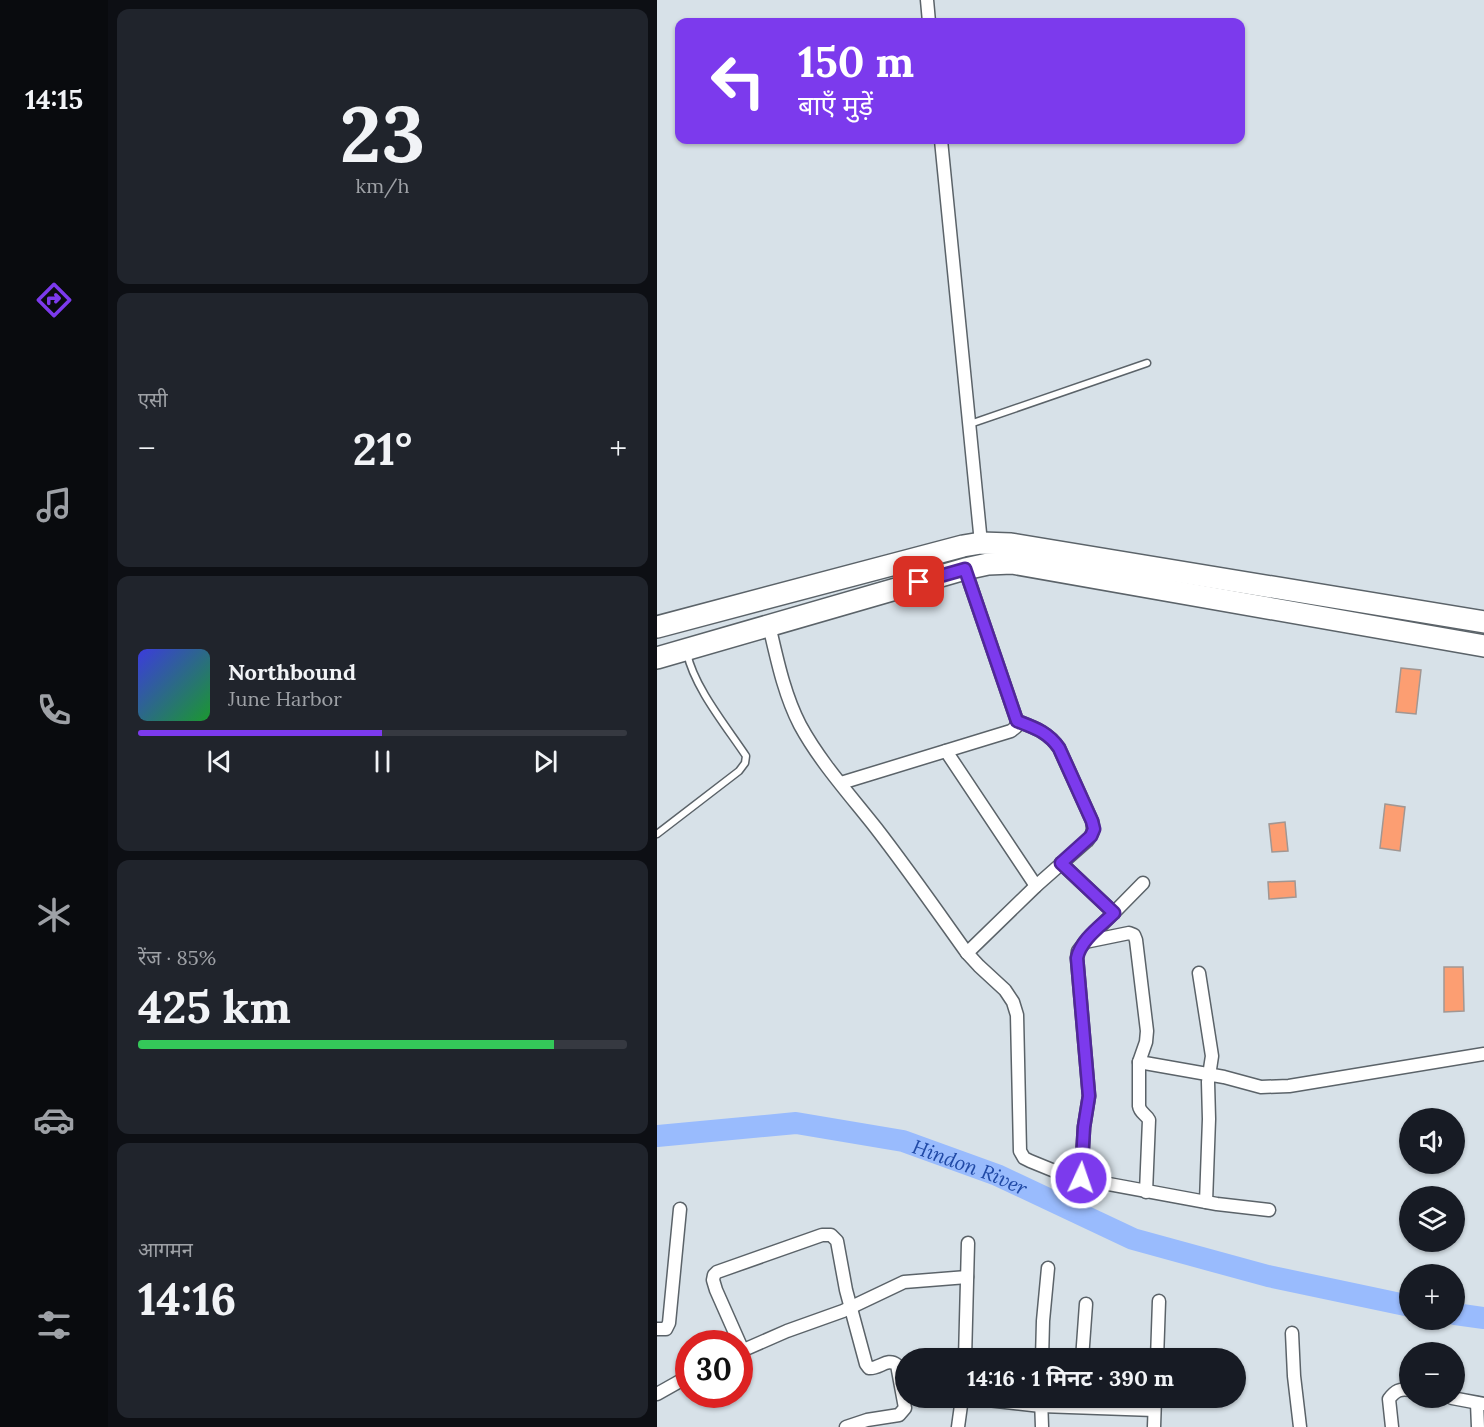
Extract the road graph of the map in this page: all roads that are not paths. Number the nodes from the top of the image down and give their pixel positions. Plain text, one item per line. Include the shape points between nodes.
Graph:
1 (927, 0) edge
2 (929, 18) edge
3 (941, 144) edge
4 (1147, 363) dead end
5 (969, 424) junction
6 (981, 543) junction
7 (965, 569) junction
8 (1484, 622) edge
9 (769, 625) junction
10 (657, 627) edge
11 (1484, 646) edge
12 (686, 649) junction
13 (657, 658) edge
14 (1017, 721) junction
15 (946, 751) junction
16 (841, 783) junction
17 (657, 834) edge
18 (1061, 863) junction
19 (1143, 883) dead end
20 (1036, 886) junction
21 (1114, 913) junction
22 (1085, 942) junction
23 (967, 953) junction
24 (1200, 973) dead end
25 (1484, 1054) edge
26 (1139, 1062) junction
27 (1209, 1074) junction
28 (1081, 1178) junction
29 (1146, 1192) junction
30 (1206, 1202) junction
31 (680, 1209) dead end
32 (1269, 1210) dead end
33 (968, 1243) dead end
34 (1048, 1268) dead end
35 (967, 1277) junction
36 (1159, 1301) dead end
37 (1086, 1304) dead end
38 (850, 1307) junction
39 (657, 1329) edge
40 (732, 1330) edge
41 (1292, 1333) dead end
42 (753, 1346) edge
43 (965, 1348) edge
44 (1042, 1348) edge
45 (1083, 1348) edge
46 (1157, 1348) edge
47 (675, 1384) edge
48 (1399, 1391) edge
49 (657, 1394) edge
50 (1465, 1400) edge
51 (1480, 1403) edge
52 (961, 1408) edge
53 (1041, 1408) edge
54 (1154, 1408) edge
55 (846, 1427) edge
56 (958, 1427) edge
57 (1042, 1427) edge
58 (1154, 1427) edge
59 (1300, 1427) edge
60 (1392, 1427) edge
61 (1478, 1427) edge

1 - 2 street
3 - 5 street
4 - 5 lane
5 - 6 street
6 - 8 highway via 1011,544
6 - 10 highway
7 - 9 highway
7 - 11 highway via 1012,563
7 - 14 street
9 - 12 highway
9 - 16 street via 783,683 800,725
12 - 13 highway
12 - 17 lane via 696,680 746,756 745,763
14 - 15 street via 1011,731
14 - 18 street via 1037,729 1059,748 1092,821 1091,836
15 - 16 street
15 - 20 street
16 - 23 street
18 - 20 street
18 - 21 street
19 - 21 street
20 - 23 street
21 - 22 street
22 - 26 street via 1134,935 1147,1031
22 - 28 street via 1077,958 1089,1096
23 - 28 street via 1005,990 1017,1015 1020,1151 1030,1161
24 - 27 street via 1212,1056
25 - 27 street via 1289,1086 1261,1087
26 - 27 street
26 - 29 street via 1139,1106 1149,1120
27 - 30 street
28 - 29 street
29 - 30 street
30 - 32 street
31 - 39 street via 669,1323 666,1329
33 - 35 street
34 - 44 street
35 - 38 street via 904,1282
35 - 43 street
36 - 46 street
37 - 45 street
38 - 40 street via 837,1241 822,1235 714,1275
38 - 42 street
38 - 55 street via 869,1368 889,1361 897,1365 905,1408 899,1415
41 - 59 street
47 - 49 street
48 - 60 street via 1389,1399
50 - 51 street
51 - 61 street
52 - 56 street
53 - 57 street
54 - 58 street

